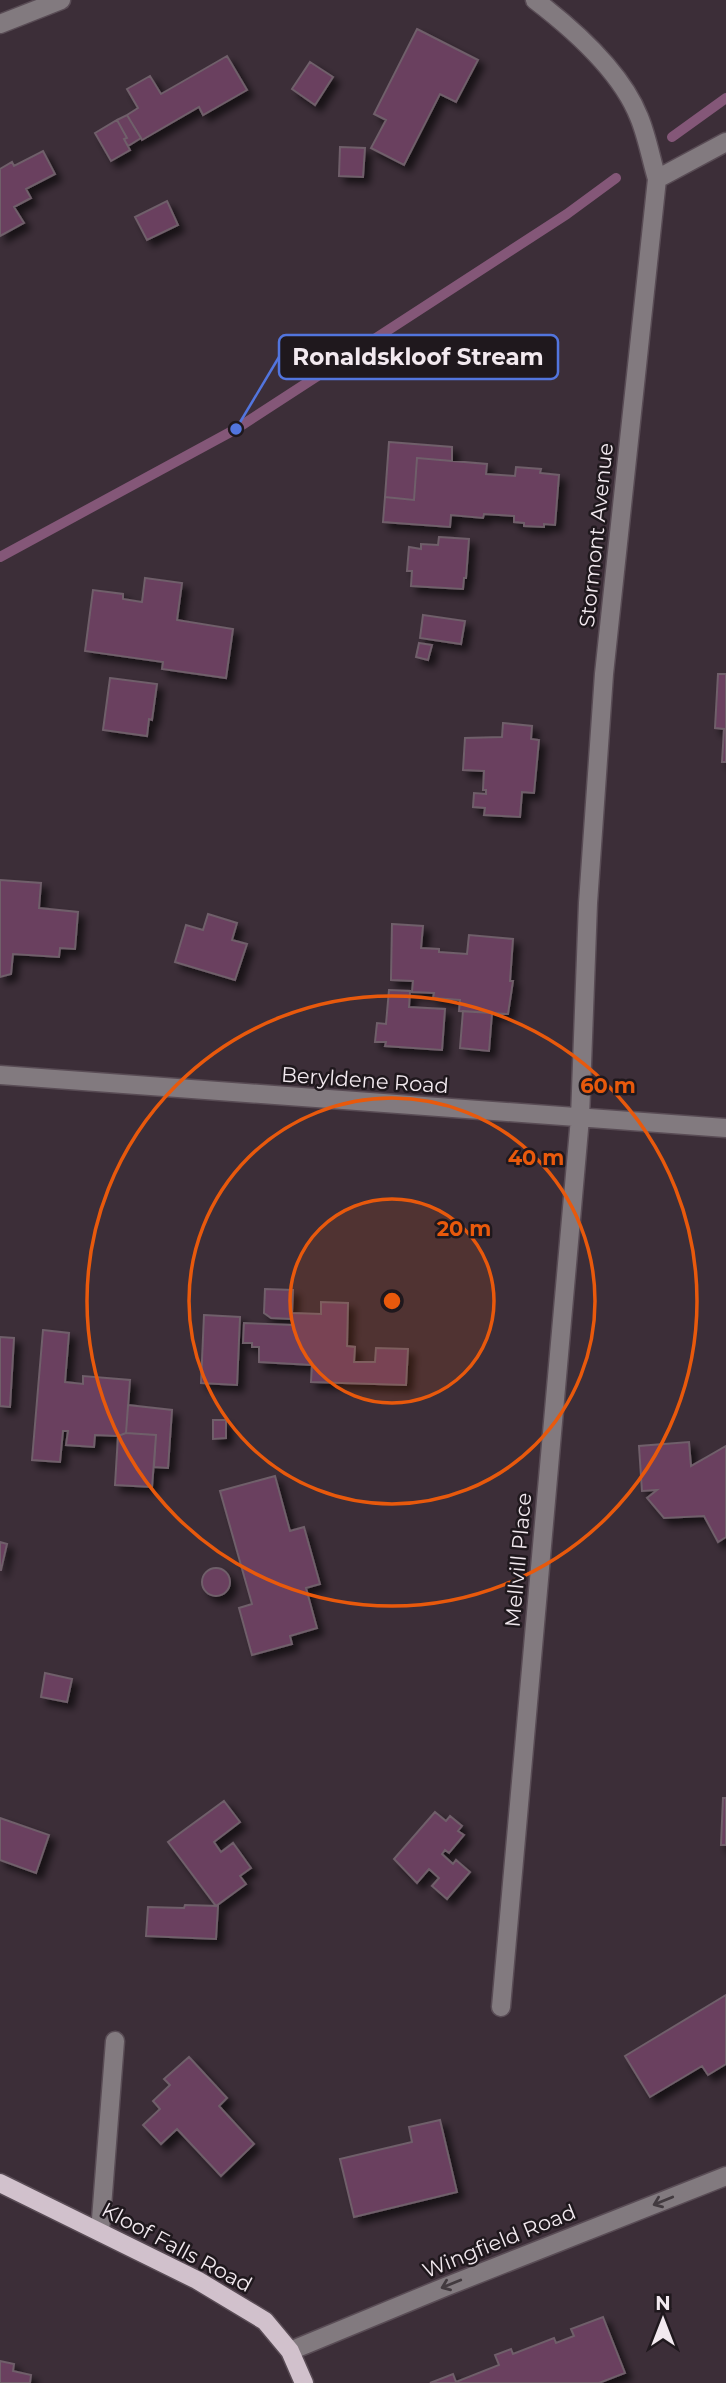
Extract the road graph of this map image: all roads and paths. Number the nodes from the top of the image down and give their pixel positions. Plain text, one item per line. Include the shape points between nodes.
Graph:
1 (61, 0) edge
2 (535, 0) edge
3 (0, 24) edge
4 (726, 142) edge
5 (657, 180) junction
6 (0, 1075) edge
7 (580, 1118) junction
8 (726, 1128) edge
9 (501, 2007) dead end
10 (115, 2041) dead end
11 (726, 2176) edge
12 (0, 2183) edge
13 (100, 2232) junction
14 (290, 2351) junction
15 (304, 2383) edge

1 - 3 street
2 - 5 street, Stormont Avenue via 591,49 618,82 639,116
4 - 5 street
5 - 7 street, Stormont Avenue via 604,674 588,903
6 - 7 street, Beryldene Road
7 - 8 street, Beryldene Road
7 - 9 street, Mellvill Place
10 - 13 street
11 -> 14 street, Wingfield Road
12 - 13 main road, Kloof Falls Road
13 - 14 main road, Kloof Falls Road via 197,2280 265,2321
14 - 15 main road, Kloof Falls Road

